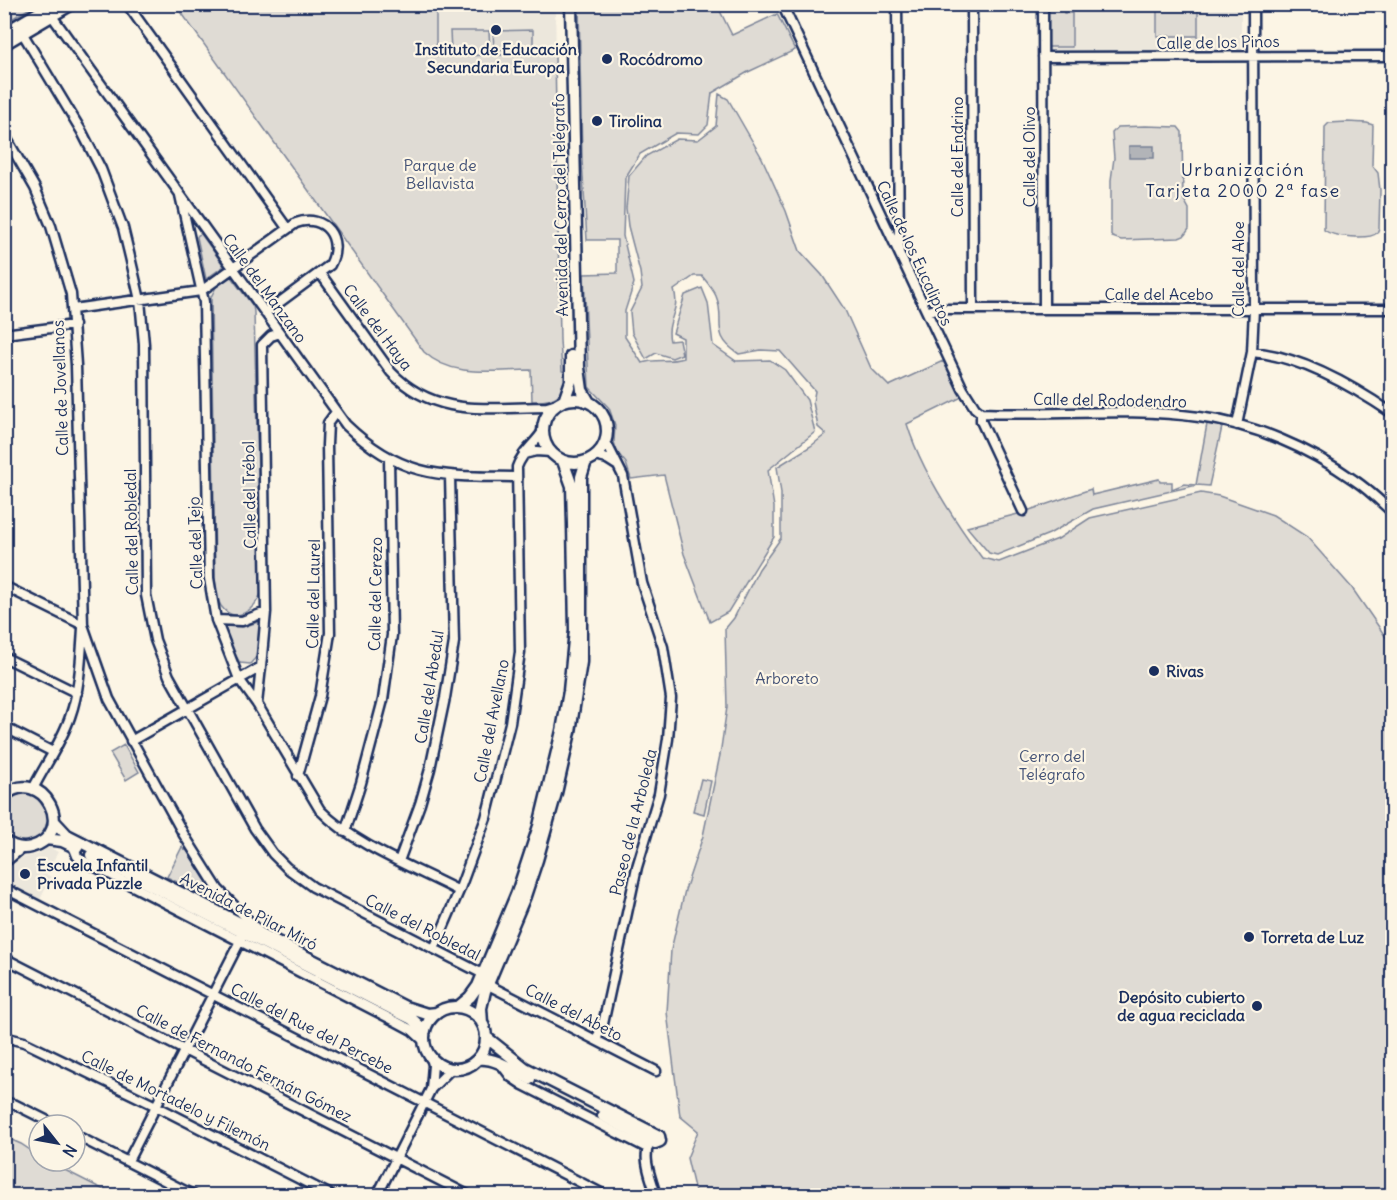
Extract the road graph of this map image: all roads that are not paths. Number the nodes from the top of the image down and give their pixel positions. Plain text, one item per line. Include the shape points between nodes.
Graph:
1 (52, 4) edge
2 (72, 4) edge
3 (127, 4) edge
4 (564, 4) edge
5 (571, 4) edge
6 (783, 4) edge
7 (897, 4) edge
8 (972, 4) edge
9 (1043, 4) edge
10 (1252, 4) edge
11 (52, 16) junction
12 (4, 33) edge
13 (23, 34) junction
14 (4, 44) edge
15 (1392, 56) edge
16 (1043, 57) junction
17 (1252, 57) junction
18 (4, 134) edge
19 (180, 195) junction
20 (899, 227) junction
21 (287, 228) junction
22 (889, 231) junction
23 (899, 252) junction
24 (233, 268) junction
25 (320, 273) junction
26 (201, 291) junction
27 (140, 300) junction
28 (1254, 308) junction
29 (73, 309) junction
30 (973, 309) junction
31 (1044, 309) junction
32 (1392, 309) edge
33 (927, 312) junction
34 (265, 313) junction
35 (74, 325) junction
36 (4, 333) edge
37 (280, 333) junction
38 (1252, 352) junction
39 (561, 402) junction
40 (590, 402) junction
41 (336, 412) junction
42 (981, 414) junction
43 (1392, 414) edge
44 (1237, 425) junction
45 (543, 430) junction
46 (606, 442) junction
47 (551, 452) junction
48 (523, 454) junction
49 (389, 458) junction
50 (591, 459) junction
51 (563, 461) junction
52 (620, 469) junction
53 (450, 476) junction
54 (517, 477) junction
55 (1023, 511) dead end
56 (1392, 512) edge
57 (4, 586) edge
58 (266, 612) junction
59 (216, 620) junction
60 (83, 625) junction
61 (81, 653) junction
62 (93, 654) junction
63 (4, 657) edge
64 (261, 667) junction
65 (239, 679) junction
66 (77, 693) junction
67 (256, 704) junction
68 (187, 709) junction
69 (4, 727) edge
70 (131, 741) junction
71 (53, 752) junction
72 (298, 776) junction
73 (33, 789) junction
74 (5, 794) edge
75 (54, 821) junction
76 (345, 832) junction
77 (46, 839) junction
78 (4, 841) edge
79 (21, 849) junction
80 (399, 861) junction
81 (4, 863) edge
82 (4, 888) edge
83 (459, 891) junction
84 (262, 934) junction
85 (242, 938) junction
86 (434, 949) junction
87 (4, 958) edge
88 (486, 980) junction
89 (213, 995) junction
90 (459, 1007) junction
91 (437, 1013) junction
92 (482, 1023) junction
93 (425, 1036) junction
94 (4, 1037) edge
95 (486, 1037) junction
96 (596, 1041) junction
97 (185, 1050) junction
98 (431, 1057) junction
99 (478, 1059) junction
100 (451, 1069) junction
101 (656, 1071) dead end
102 (431, 1089) junction
103 (4, 1102) edge
104 (424, 1102) junction
105 (156, 1106) junction
106 (32, 1113) edge
107 (87, 1141) edge
108 (649, 1144) junction
109 (396, 1157) junction
110 (128, 1161) junction
111 (195, 1196) edge
112 (333, 1196) edge
113 (376, 1196) edge
114 (470, 1196) edge
115 (607, 1196) edge
116 (656, 1196) edge

1 - 12 street
2 - 11 street
3 - 21 street
4 - 39 street, Avenida del Cerro del Telégrafo via 572,369 569,393
5 - 40 street, Avenida del Cerro del Telégrafo via 579,368 582,390
6 - 22 street, Calle de los Eucaliptos
7 - 20 street
8 - 30 street, Calle del Endrino
9 - 16 street, Calle del Olivo
10 - 17 street, Calle del Aloe
11 - 13 street
11 - 19 street, Calle del Manzano
13 - 14 street
13 - 27 street, Calle del Robledal via 101,169 123,228
15 - 17 street, Calle de los Pinos
16 - 17 street, Calle de los Pinos
16 - 31 street, Calle del Olivo
17 - 28 street, Calle del Aloe
18 - 29 street, Calle de Jovellanos via 35,188 51,226
19 - 24 street, Calle del Manzano
19 - 26 street, Calle del Tejo
20 - 22 street
20 - 23 street
21 - 24 street
21 - 25 street via 304,220 329,230 335,255
22 - 23 street, Calle de los Eucaliptos
23 - 33 street, Calle de los Eucaliptos
24 - 26 street
24 - 34 street, Calle del Manzano
25 - 34 street
25 - 39 street, Calle del Haya via 392,372 419,395 469,409 547,407
26 - 27 street
26 - 59 street, Calle del Tejo via 206,348 209,578
27 - 29 street
27 - 68 street, Calle del Robledal via 144,344 146,595 155,640
28 - 31 street, Calle del Acebo
28 - 32 street, Calle del Acebo
28 - 38 street, Calle del Aloe
29 - 35 street, Calle de Jovellanos
30 - 31 street, Calle del Acebo
30 - 33 street, Calle del Acebo
33 - 42 street, Calle de los Eucaliptos via 963,389
34 - 37 street, Calle del Manzano
35 - 36 street
35 - 60 street, Calle de Jovellanos
37 - 41 street, Calle del Manzano
37 - 58 street, Calle del Trébol via 262,345
38 - 43 street via 1295,362 1332,378
38 - 44 street, Calle del Aloe
39 - 40 street
39 - 45 street via 549,412
40 - 46 street via 605,419
41 - 49 street, Calle del Manzano via 358,437
41 - 72 street, Calle del Laurel via 328,423 327,445 330,633 316,714
42 - 44 street, Calle del Rododendro via 1136,413 1199,417
42 - 55 street, Calle de los Eucaliptos
44 - 56 street, Calle del Rododendro via 1322,460 1354,479
45 - 47 street
45 - 48 street, Calle del Avellano
46 - 50 street
46 - 52 street, Paseo de la Arboleda
47 - 48 street
47 - 51 street
48 - 54 street, Calle del Avellano
49 - 53 street, Calle del Manzano via 418,470
49 - 76 street, Calle del Cerezo via 392,634 383,700
50 - 51 street
50 - 52 street via 607,459
50 - 88 street via 581,477 581,662 570,732 537,861
51 - 88 street via 572,486 573,524 575,630 569,691 539,826
52 - 96 street, Paseo de la Arboleda via 642,583 663,647 671,698 659,794 637,867
53 - 54 street, Calle del Manzano
53 - 80 street, Calle del Abedul via 454,642 432,759
54 - 83 street, Calle del Avellano via 520,652 510,723 486,818
57 - 60 street
58 - 59 street via 242,621
58 - 64 street, Calle del Trébol
59 - 65 street, Calle del Tejo
60 - 61 street
60 - 62 street, Calle de Jovellanos
61 - 62 street
61 - 66 street
62 - 70 street, Calle de Jovellanos via 109,699
63 - 66 street
64 - 65 street
64 - 67 street, Calle del Trébol
65 - 67 street, Calle del Tejo
65 - 68 street
66 - 71 street
67 - 72 street, Calle del Tejo
68 - 70 street
68 - 86 street, Calle del Robledal via 255,829 286,868 313,887
69 - 71 street
70 - 84 street, Calle de Jovellanos via 211,879
71 - 73 street
72 - 76 street, Calle del Tejo via 320,810
73 - 74 street
73 - 75 street via 51,804
75 - 77 street
75 - 84 street, Avenida de Pilar Miró via 67,835
76 - 80 street, Calle del Tejo
77 - 79 street
77 - 85 street, Avenida de Pilar Miró via 73,846
78 - 79 street
79 - 81 street
80 - 83 street, Calle del Tejo
82 - 89 street, Calle del Rue del Percebe
83 - 86 street, Calle del Avellano
84 - 91 street, Avenida de Pilar Miró via 405,1007
85 - 89 street
85 - 93 street, Avenida de Pilar Miró via 402,1014 416,1023
86 - 88 street, Calle del Robledal
87 - 97 street, Calle de Fernando Fernán Gómez
88 - 90 street
88 - 92 street
88 - 96 street, Calle del Abeto
89 - 97 street
89 - 104 street, Calle del Rue del Percebe
90 - 91 street
90 - 92 street via 471,1011
91 - 93 street
92 - 95 street
93 - 98 street
94 - 105 street, Calle de Mortadelo y Filemón via 24,1042
95 - 99 street
95 - 108 street via 525,1068 660,1139
96 - 101 street, Calle del Abeto
97 - 105 street
97 - 109 street, Calle de Fernando Fernán Gómez
98 - 100 street
98 - 102 street
99 - 100 street via 469,1066
99 - 108 street via 501,1064
100 - 102 street
102 - 104 street
103 - 106 street
104 - 109 street
104 - 115 street, Calle del Rue del Percebe
105 - 110 street
105 - 112 street, Calle de Mortadelo y Filemón
107 - 110 street
108 - 116 street via 647,1161
109 - 113 street
109 - 114 street, Calle de Fernando Fernán Gómez
110 - 111 street

